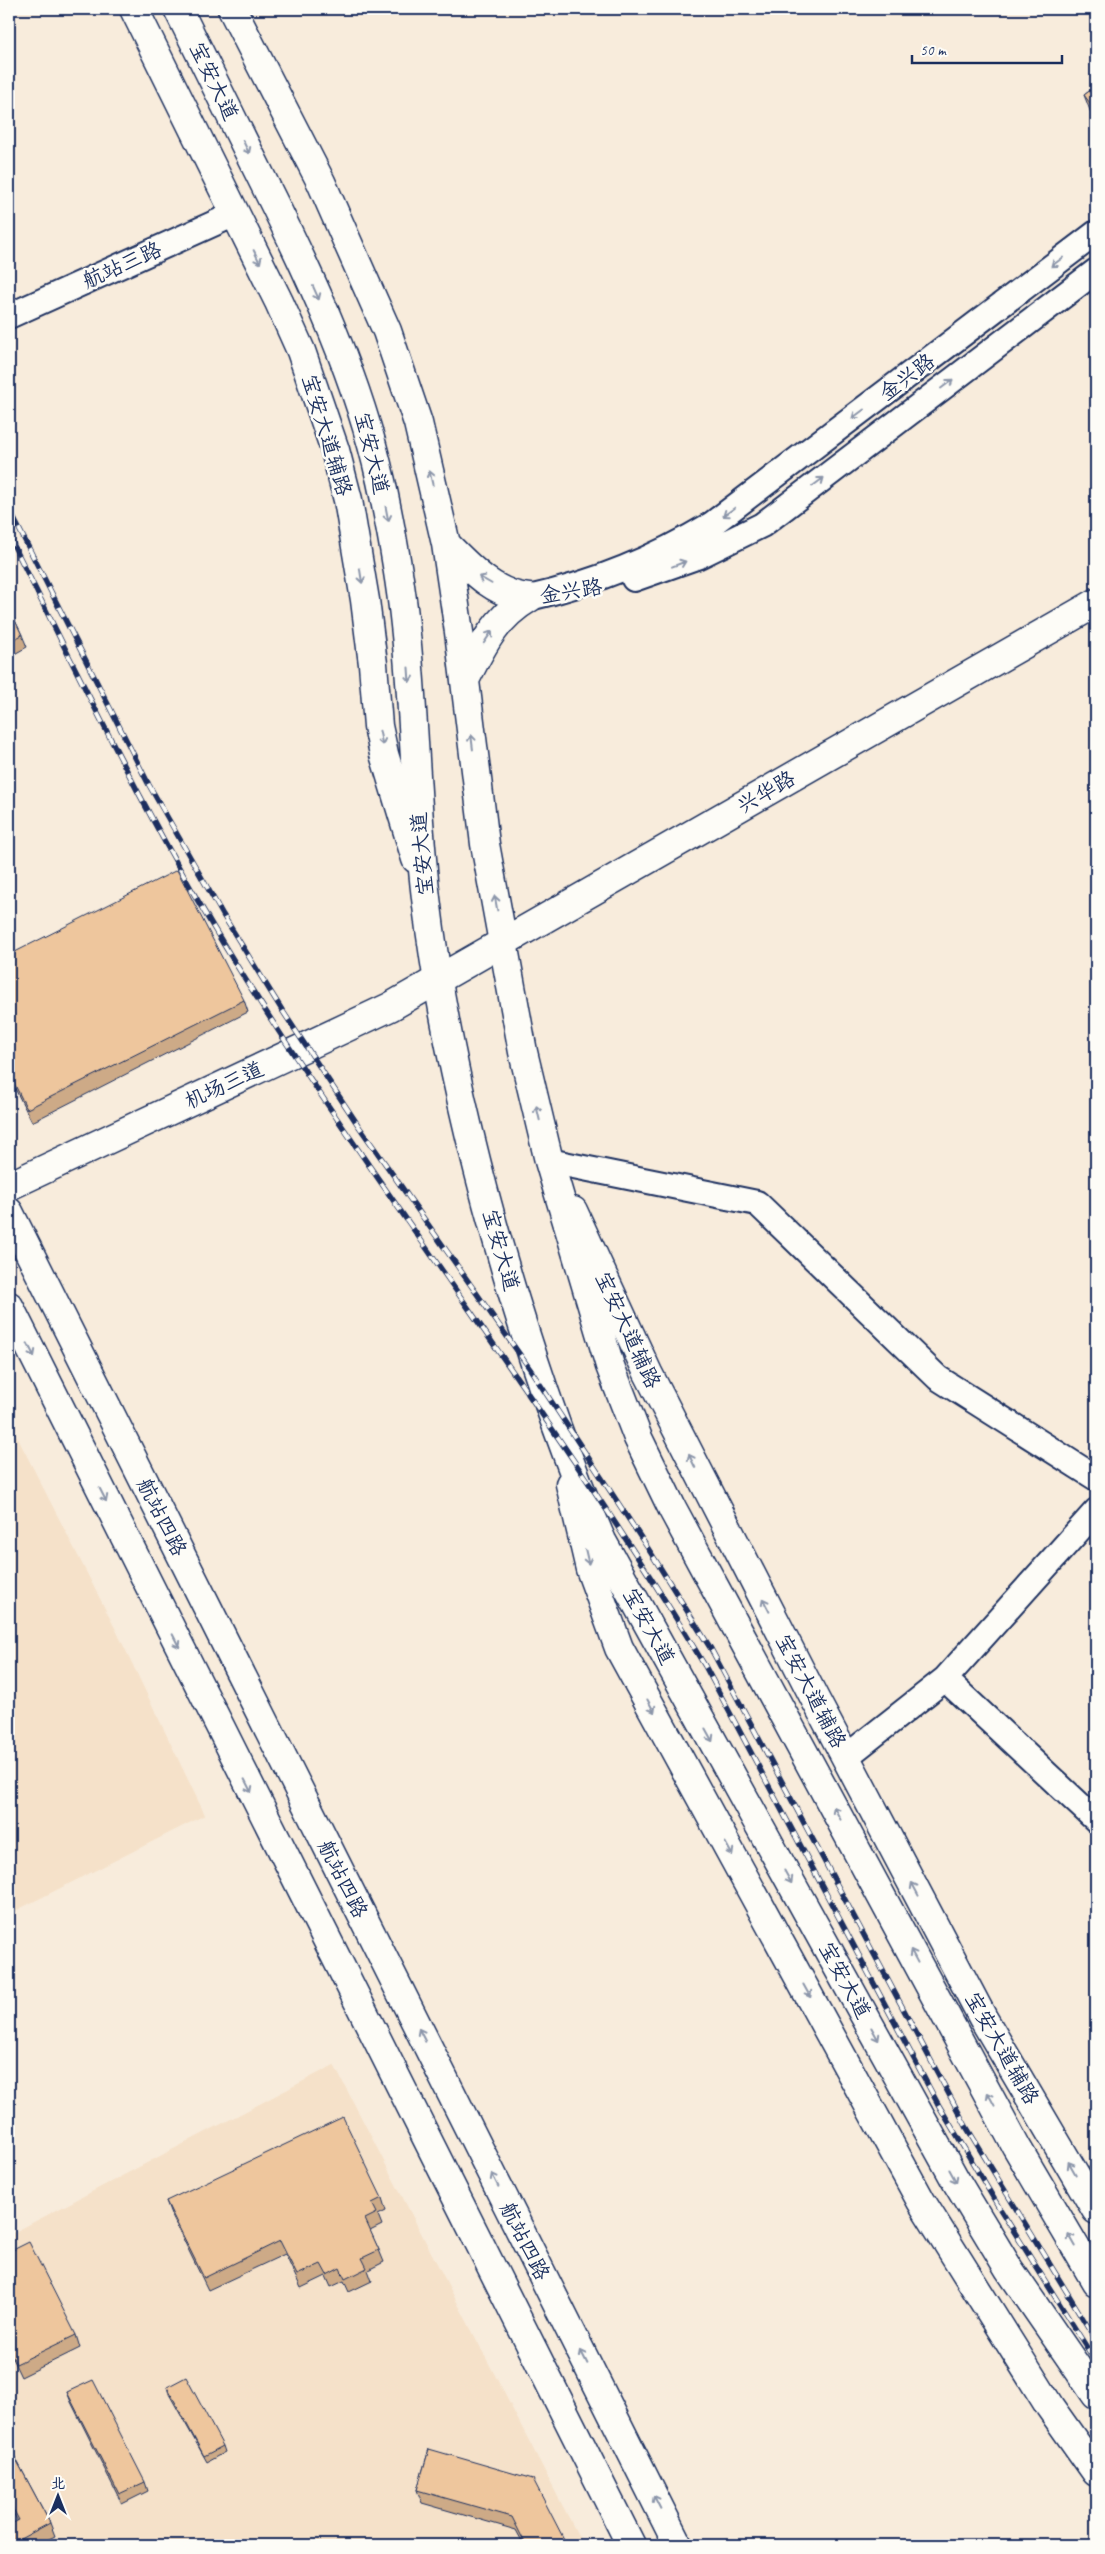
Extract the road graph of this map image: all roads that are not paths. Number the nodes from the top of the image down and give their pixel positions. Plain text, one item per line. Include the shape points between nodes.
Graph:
1 (134, 9) edge
2 (178, 9) edge
3 (232, 9) edge
4 (235, 214) junction
5 (1096, 233) edge
6 (1096, 270) edge
7 (9, 316) edge
8 (446, 544) junction
9 (529, 598) junction
10 (1096, 604) edge
11 (465, 680) junction
12 (425, 892) junction
13 (503, 942) junction
14 (436, 981) junction
15 (549, 1161) junction
16 (9, 1186) edge
17 (9, 1212) edge
18 (9, 1306) edge
19 (561, 1442) junction
20 (1096, 1478) edge
21 (1096, 1512) edge
22 (945, 1679) junction
23 (846, 1757) junction
24 (1096, 1820) edge
25 (1096, 2210) edge
26 (1096, 2282) edge
27 (1096, 2395) edge
28 (1096, 2472) edge
29 (631, 2545) edge
30 (678, 2545) edge

1 - 4 main road, 宝安大道辅路
2 -> 12 main road, 宝安大道 via 308,276 341,350 362,409 381,479 405,623
8 -> 3 main road via 418,422 387,331 321,182
4 - 7 street, 航站三路
4 -> 12 main road, 宝安大道辅路 via 301,351 336,450 358,558 374,664 378,726
5 -> 9 street, 金兴路 via 712,524 643,562 577,586
9 -> 6 street, 金兴路 via 599,588 650,574 699,556 762,525
9 -> 8 main road via 514,597 478,576
8 - 11 main road
11 -> 9 main road via 487,636 513,607
10 - 13 main road, 兴华路
13 -> 11 main road via 485,844
12 - 14 main road, 宝安大道
13 - 14 main road, 兴华路
15 -> 13 main road via 523,1052
14 - 16 main road, 机场三道 via 381,1012
14 - 19 main road, 宝安大道 via 452,1065 497,1241
15 - 20 street via 757,1203 938,1378
23 -> 15 main road, 宝安大道辅路 via 653,1382
26 -> 15 main road via 1016,2146 672,1508 638,1438 610,1366
30 -> 17 main road, 航站四路
18 -> 29 main road, 航站四路
19 -> 27 main road, 宝安大道 via 602,1541 956,2181 1009,2269
19 -> 28 main road via 590,1569 619,1648 921,2201 1050,2407
21 - 22 street
22 - 23 street
22 - 24 street
25 -> 23 main road, 宝安大道辅路 via 983,2018

